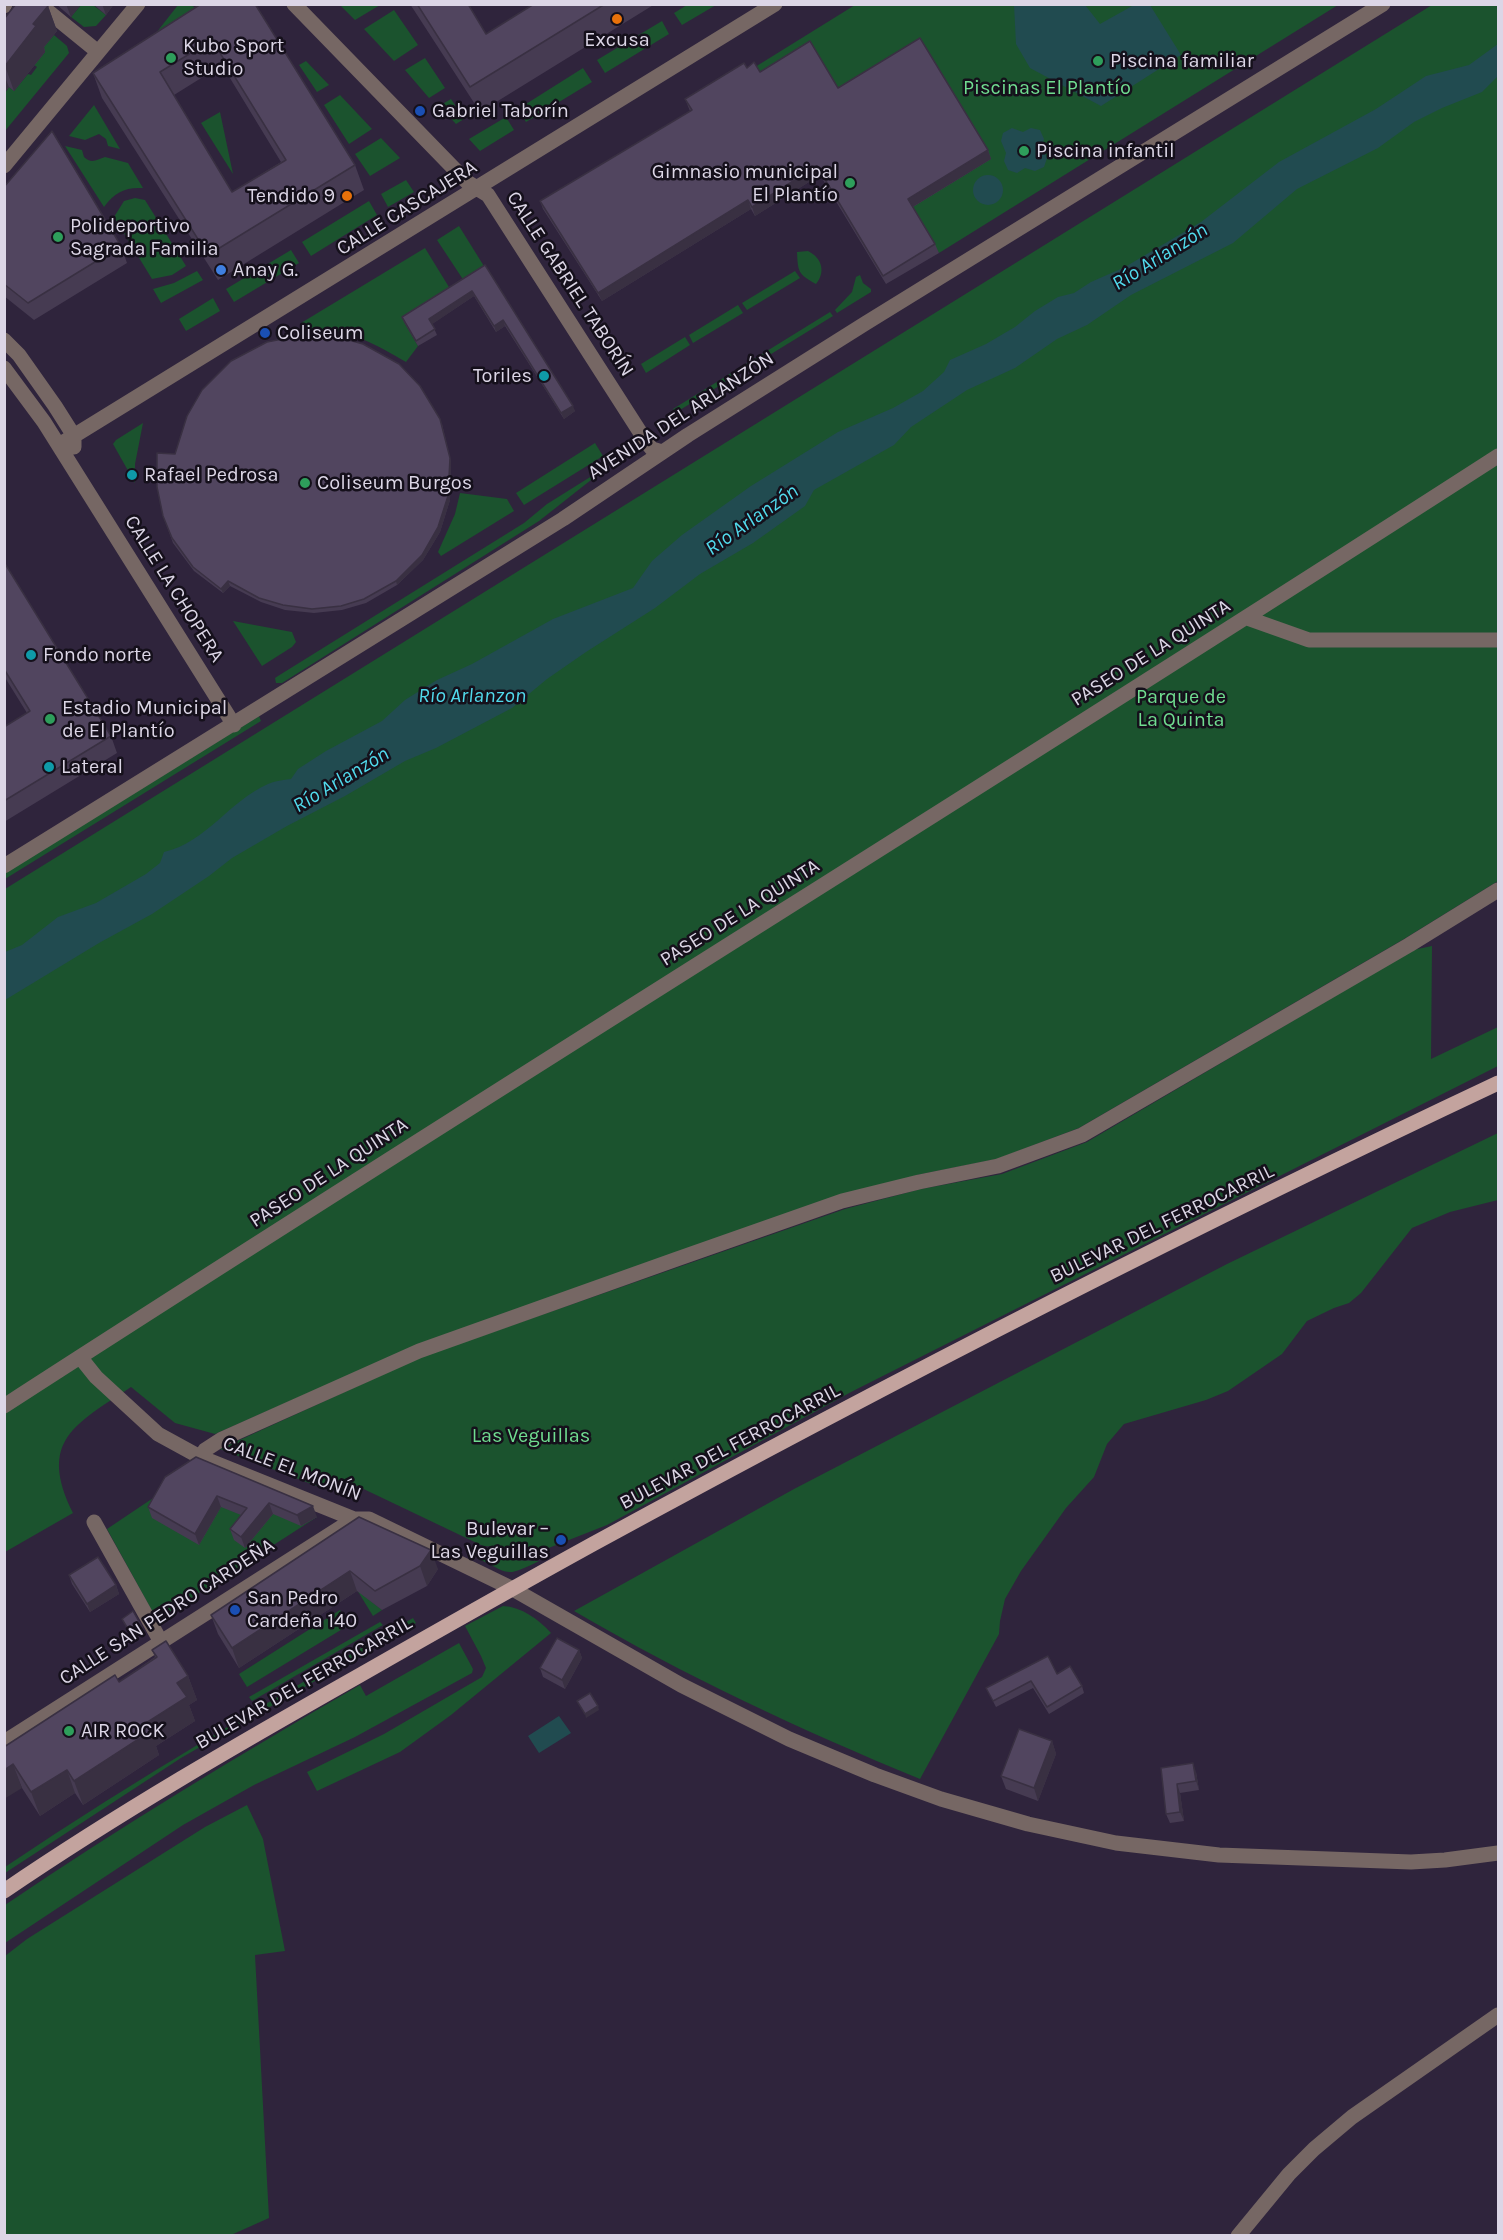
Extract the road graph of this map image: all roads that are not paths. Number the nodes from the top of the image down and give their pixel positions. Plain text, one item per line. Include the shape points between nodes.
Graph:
1 (39, 4) edge
2 (138, 4) edge
3 (294, 4) edge
4 (1383, 4) edge
5 (774, 5) edge
6 (98, 52) junction
7 (4, 166) edge
8 (477, 189) junction
9 (4, 340) edge
10 (4, 345) edge
11 (5, 371) edge
12 (688, 435) junction
13 (74, 436) junction
14 (647, 443) junction
15 (59, 445) junction
16 (662, 452) junction
17 (1498, 456) edge
18 (78, 475) junction
19 (563, 519) junction
20 (1247, 618) junction
21 (1498, 640) edge
22 (234, 725) junction
23 (4, 866) edge
24 (1498, 890) edge
25 (1498, 1083) edge
26 (80, 1357) junction
27 (4, 1406) edge
28 (200, 1456) junction
29 (354, 1519) junction
30 (94, 1522) dead end
31 (511, 1588) junction
32 (161, 1642) junction
33 (4, 1742) edge
34 (1498, 1853) edge
35 (1476, 1856) junction
36 (1498, 1859) edge
37 (4, 1891) edge
38 (1498, 2015) edge
39 (1238, 2235) edge

1 - 6 street
2 - 6 street
3 - 8 street, CALLE GABRIEL TABORÍN
4 - 12 street, AVENIDA DEL ARLANZÓN
5 - 8 street, CALLE CASCAJERA
6 - 7 street
8 - 13 street, CALLE CASCAJERA
8 - 14 street, CALLE GABRIEL TABORÍN via 488,195
9 - 13 street, CALLE LA CHOPERA via 39,382
10 - 11 street via 10,361
11 - 15 street, CALLE LA CHOPERA
12 - 14 street via 665,444
12 - 16 street, AVENIDA DEL ARLANZÓN
13 - 15 street, CALLE CASCAJERA
13 - 18 street, CALLE LA CHOPERA
14 - 16 street, CALLE GABRIEL TABORÍN
14 - 19 street via 640,460 580,502
15 - 18 street, CALLE LA CHOPERA
16 - 19 street, AVENIDA DEL ARLANZÓN
17 - 20 street, PASEO DE LA QUINTA
18 - 22 street, CALLE LA CHOPERA
19 - 22 street, AVENIDA DEL ARLANZÓN
20 - 21 street via 1309,640
20 - 26 street, PASEO DE LA QUINTA
22 - 23 street, AVENIDA DEL ARLANZÓN
24 - 28 street via 1082,1134 998,1166 842,1202 419,1351 222,1439
25 - 31 main road, BULEVAR DEL FERROCARRIL via 1109,1273 768,1449
26 - 27 street, PASEO DE LA QUINTA
26 - 28 street, CALLE EL MONÍN via 158,1434
28 - 29 street, CALLE EL MONÍN
29 - 31 street, CALLE EL MONÍN via 369,1519
29 - 32 street, CALLE SAN PEDRO CARDEÑA
30 - 32 street
31 - 35 street, CALLE EL MONÍN via 681,1685 789,1739 941,1799 1028,1824 1116,1843 1219,1855 1401,1862
31 - 37 main road, BULEVAR DEL FERROCARRIL via 213,1758
32 - 33 street, CALLE SAN PEDRO CARDEÑA
34 - 35 street
35 - 36 street
38 - 39 street via 1352,2117 1314,2149

